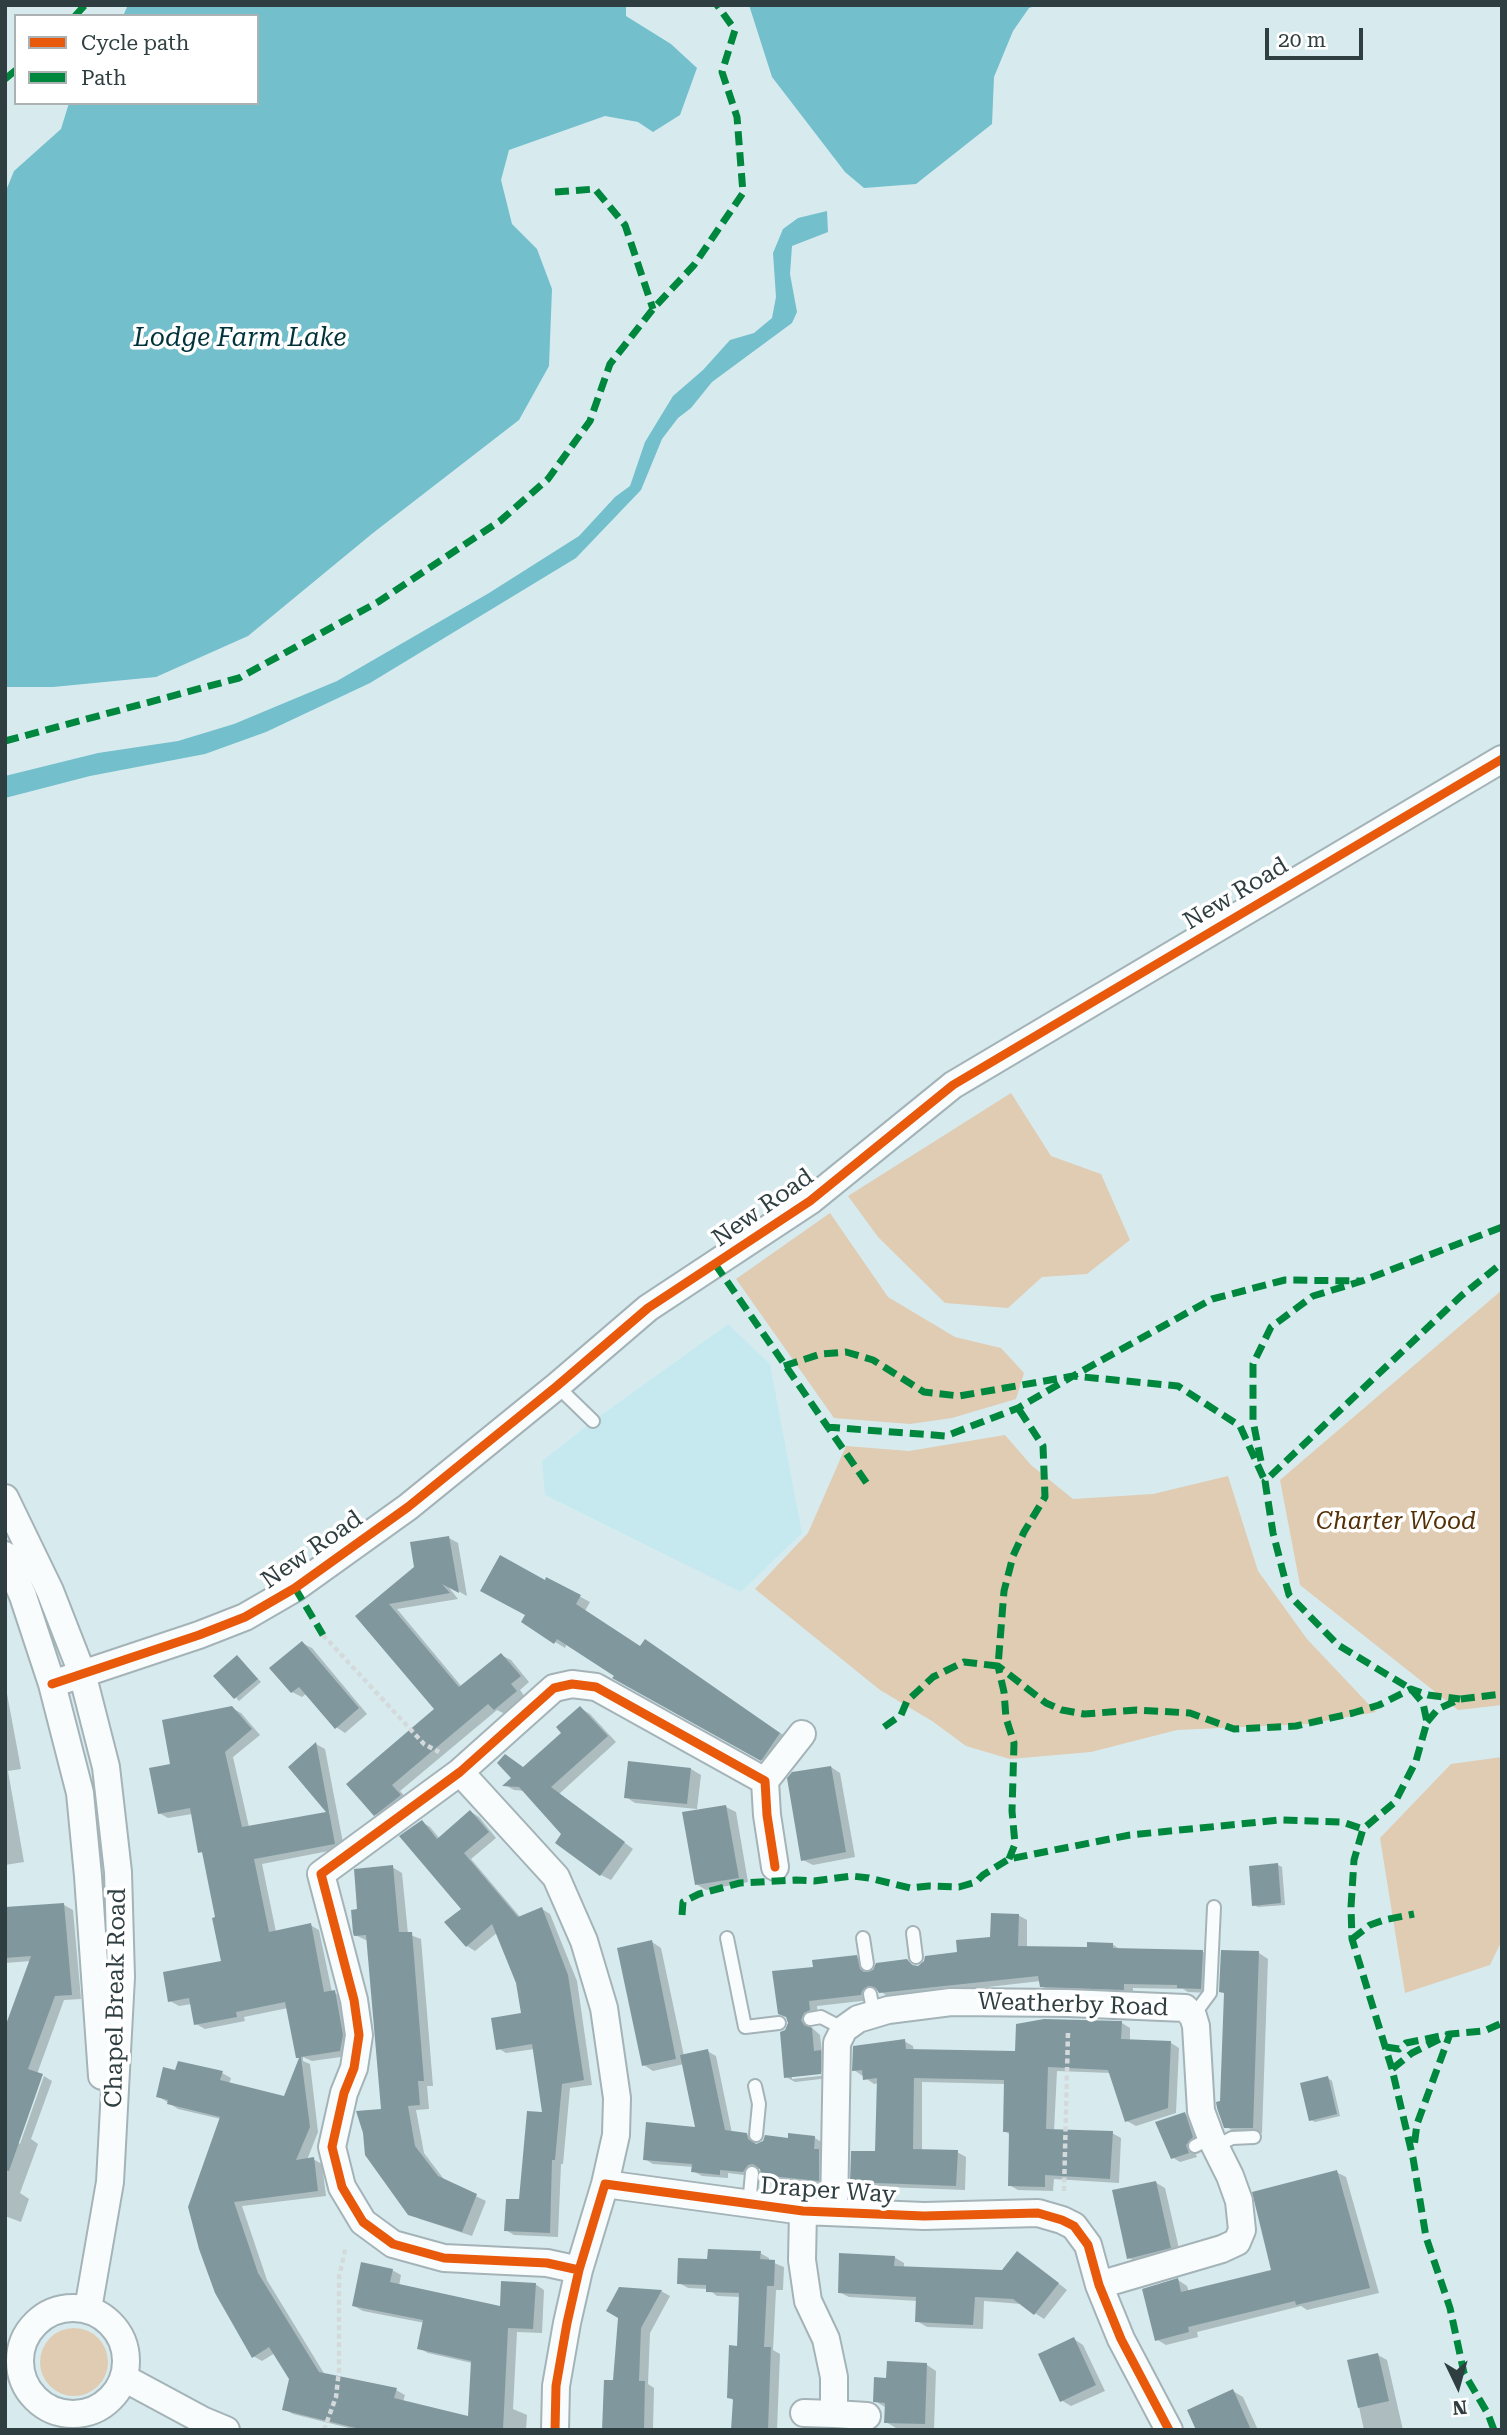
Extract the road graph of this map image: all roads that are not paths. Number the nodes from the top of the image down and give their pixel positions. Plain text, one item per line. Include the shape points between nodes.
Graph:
1 (1502, 759) edge
2 (557, 1387) junction
3 (593, 1421) dead end
4 (5, 1498) edge
5 (5, 1555) edge
6 (82, 1673) junction
7 (52, 1684) junction
8 (802, 1734) dead end
9 (460, 1772) junction
10 (765, 1781) junction
11 (775, 1867) dead end
12 (1214, 1907) dead end
13 (913, 1933) dead end
14 (727, 1938) dead end
15 (863, 1938) dead end
16 (916, 1957) dead end
17 (867, 1964) dead end
18 (1193, 2016) junction
19 (810, 2019) dead end
20 (779, 2023) dead end
21 (844, 2029) junction
22 (755, 2086) dead end
23 (756, 2134) dead end
24 (1254, 2137) dead end
25 (1207, 2144) junction
26 (752, 2173) dead end
27 (110, 2182) junction
28 (605, 2184) junction
29 (749, 2205) junction
30 (803, 2211) junction
31 (834, 2212) junction
32 (579, 2270) junction
33 (1099, 2285) junction
34 (88, 2309) junction
35 (15, 2330) edge
36 (124, 2378) junction
37 (804, 2413) dead end
38 (834, 2414) junction
39 (867, 2416) dead end
40 (54, 2421) edge
41 (226, 2430) edge
42 (555, 2430) edge
43 (1169, 2430) edge

1 - 2 street, New Road via 953,1085 810,1201 648,1308
2 - 3 lane
2 - 6 street, New Road via 408,1507 274,1602 199,1635
4 - 6 street, Chapel Break Road via 50,1591
5 - 7 street, Chapel Break Road
6 - 7 street, New Road
6 - 27 street, Chapel Break Road via 106,1767 118,1872 121,1977
7 - 27 street, Chapel Break Road via 80,1793
8 - 10 street
9 - 10 street via 554,1688 572,1684 596,1687
9 - 28 street via 556,1877 584,1941 604,2008 617,2098 616,2135
9 - 32 street via 321,1874 359,2035 332,2147 342,2187 363,2222 393,2244 444,2258 547,2263
10 - 11 street
12 - 18 lane via 1210,1993
13 - 16 lane
14 - 20 lane via 745,2027
15 - 17 lane
18 - 21 street, Weatherby Road via 1185,2008 951,2002 920,1997 872,2004
18 - 25 street, Weatherby Road
19 - 21 lane via 821,2017
21 - 31 street via 837,2043
22 - 23 lane via 759,2104
24 - 25 lane
25 - 33 street, Weatherby Road via 1230,2176 1239,2201 1242,2230 1237,2242
26 - 29 lane
27 - 34 street, Chapel Break Road
28 - 29 street, Draper Way
28 - 32 street
29 - 30 street, Draper Way
30 - 31 street, Draper Way
30 - 38 street via 802,2260 808,2301 826,2339 834,2377
31 - 33 street, Draper Way via 924,2216 1038,2213 1074,2226 1088,2245
32 - 42 street via 556,2386
33 - 43 street via 1121,2339
34 - 35 street via 60,2309
34 - 36 street via 108,2320 121,2335 127,2360
35 - 40 street via 22,2379
36 - 40 street via 114,2396 95,2410
36 - 41 street
37 - 38 street
38 - 39 street

